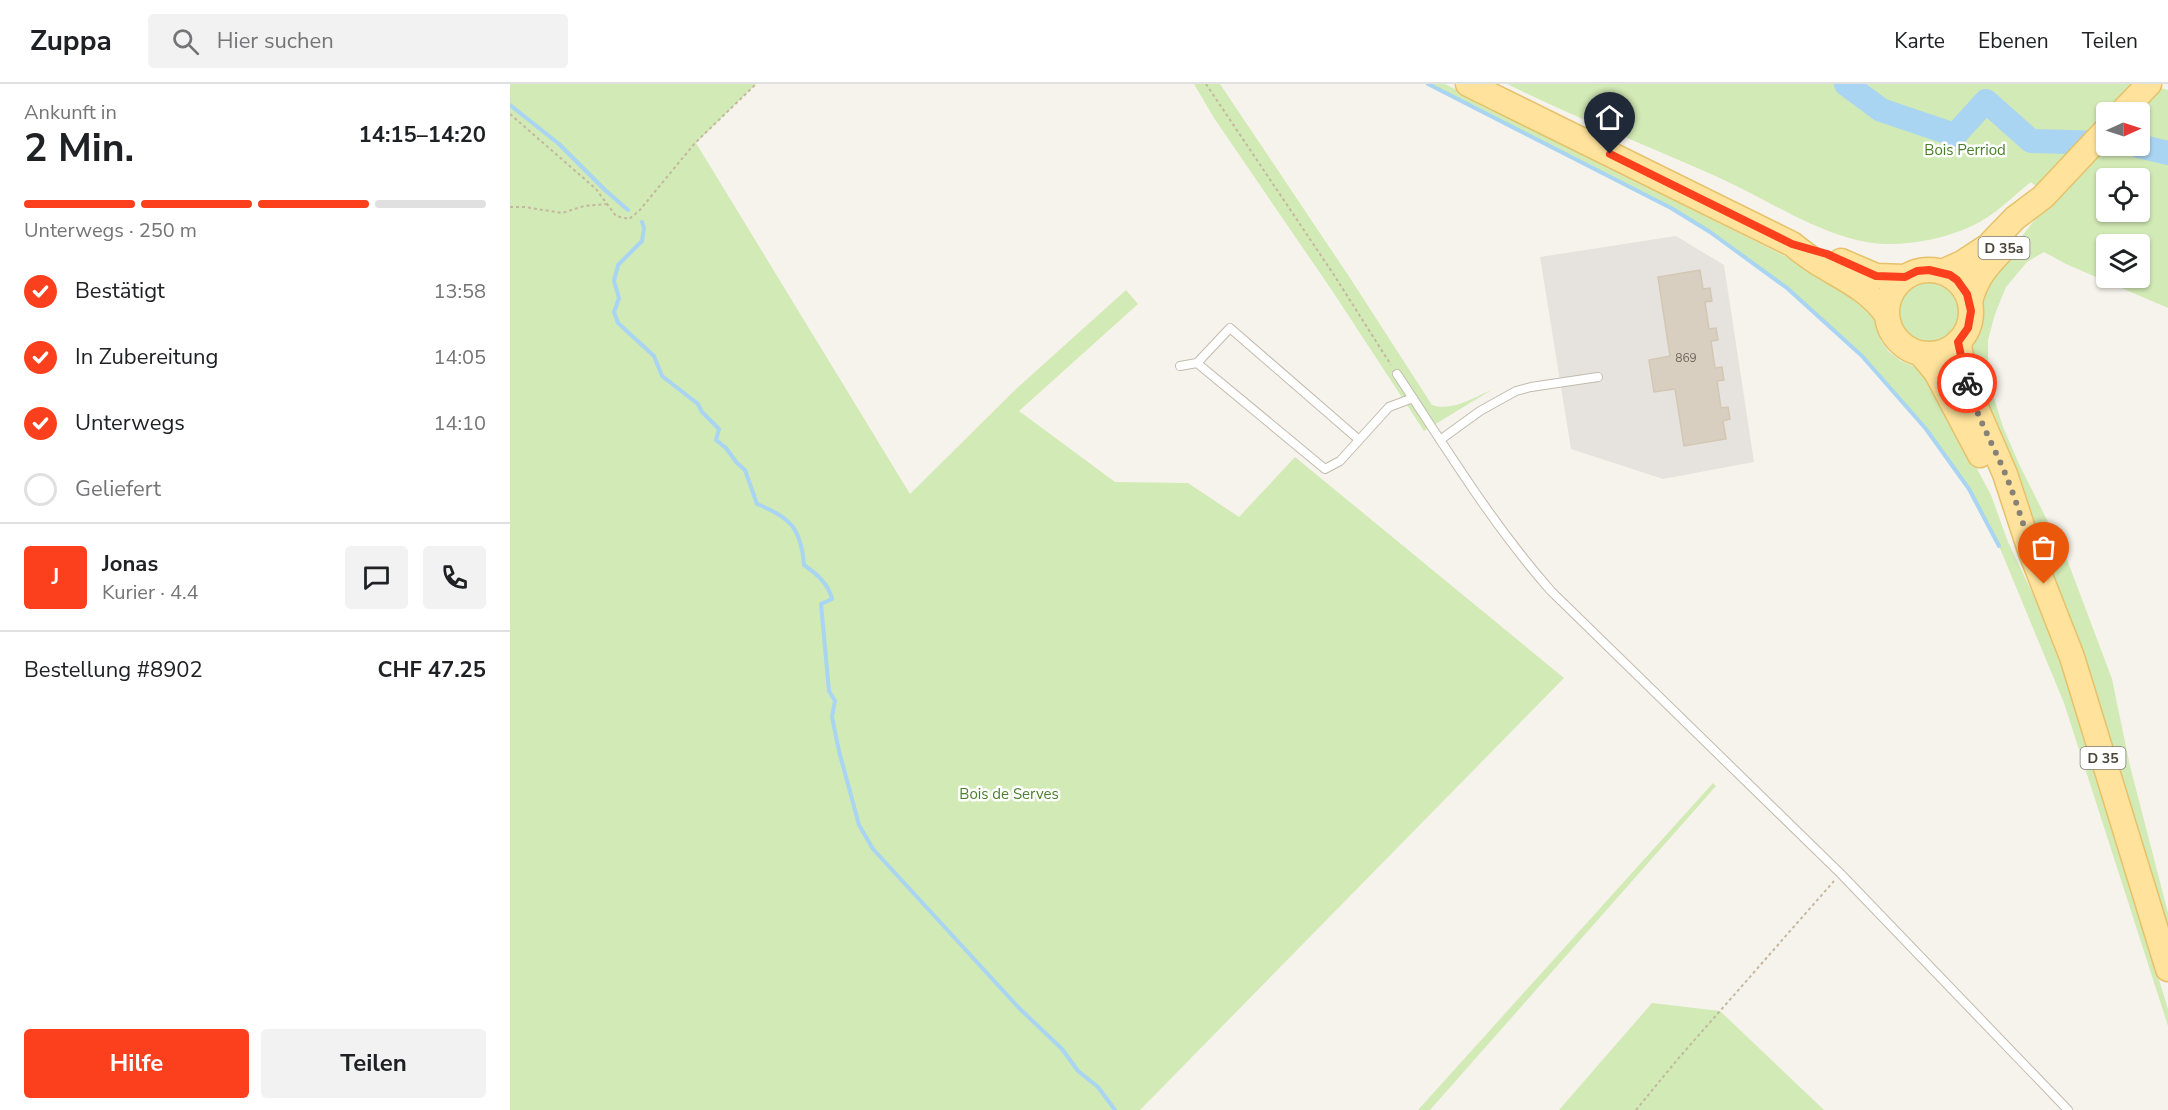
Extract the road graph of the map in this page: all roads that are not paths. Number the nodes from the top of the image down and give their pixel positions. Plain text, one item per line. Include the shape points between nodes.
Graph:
1 (1468, 84) edge
2 (2149, 84) edge
3 (2132, 102) edge
4 (2096, 140) edge
5 (2043, 197) junction
6 (1792, 244) junction
7 (1942, 272) junction
8 (1905, 277) junction
9 (1970, 302) junction
10 (1887, 315) junction
11 (1958, 342) junction
12 (1921, 354) junction
13 (1197, 363) junction
14 (1180, 366) dead end
15 (1397, 374) road end
16 (1598, 377) dead end
17 (1413, 398) junction
18 (1358, 439) junction
19 (1440, 440) junction
20 (2030, 550) junction
21 (2168, 969) edge
22 (2068, 1110) edge

1 - 6 main road
2 - 3 main road
4 - 5 main road, D 35a
5 - 7 main road, D 35a via 1988,246
5 - 9 main road, D 35a via 2024,227 1980,275
6 - 8 main road via 1827,254 1876,276
6 - 10 main road via 1863,289
7 - 8 main road via 1923,270
7 - 9 main road via 1957,280
8 - 10 main road via 1890,296
9 - 11 main road via 1968,328
10 - 12 main road via 1895,337 1906,348
11 - 12 main road via 1941,352
11 - 20 main road, D 35 via 1969,391 2005,474
12 - 20 main road, D 35 via 1936,372
13 - 14 lane
13 - 18 lane via 1325,469 1340,460
13 - 18 lane via 1230,328
15 - 17 lane
16 - 19 lane via 1516,391
17 - 18 lane via 1389,407
17 - 19 lane
19 - 22 lane via 1499,527 1551,591 1841,874
20 - 21 main road, D 35 via 2076,668

